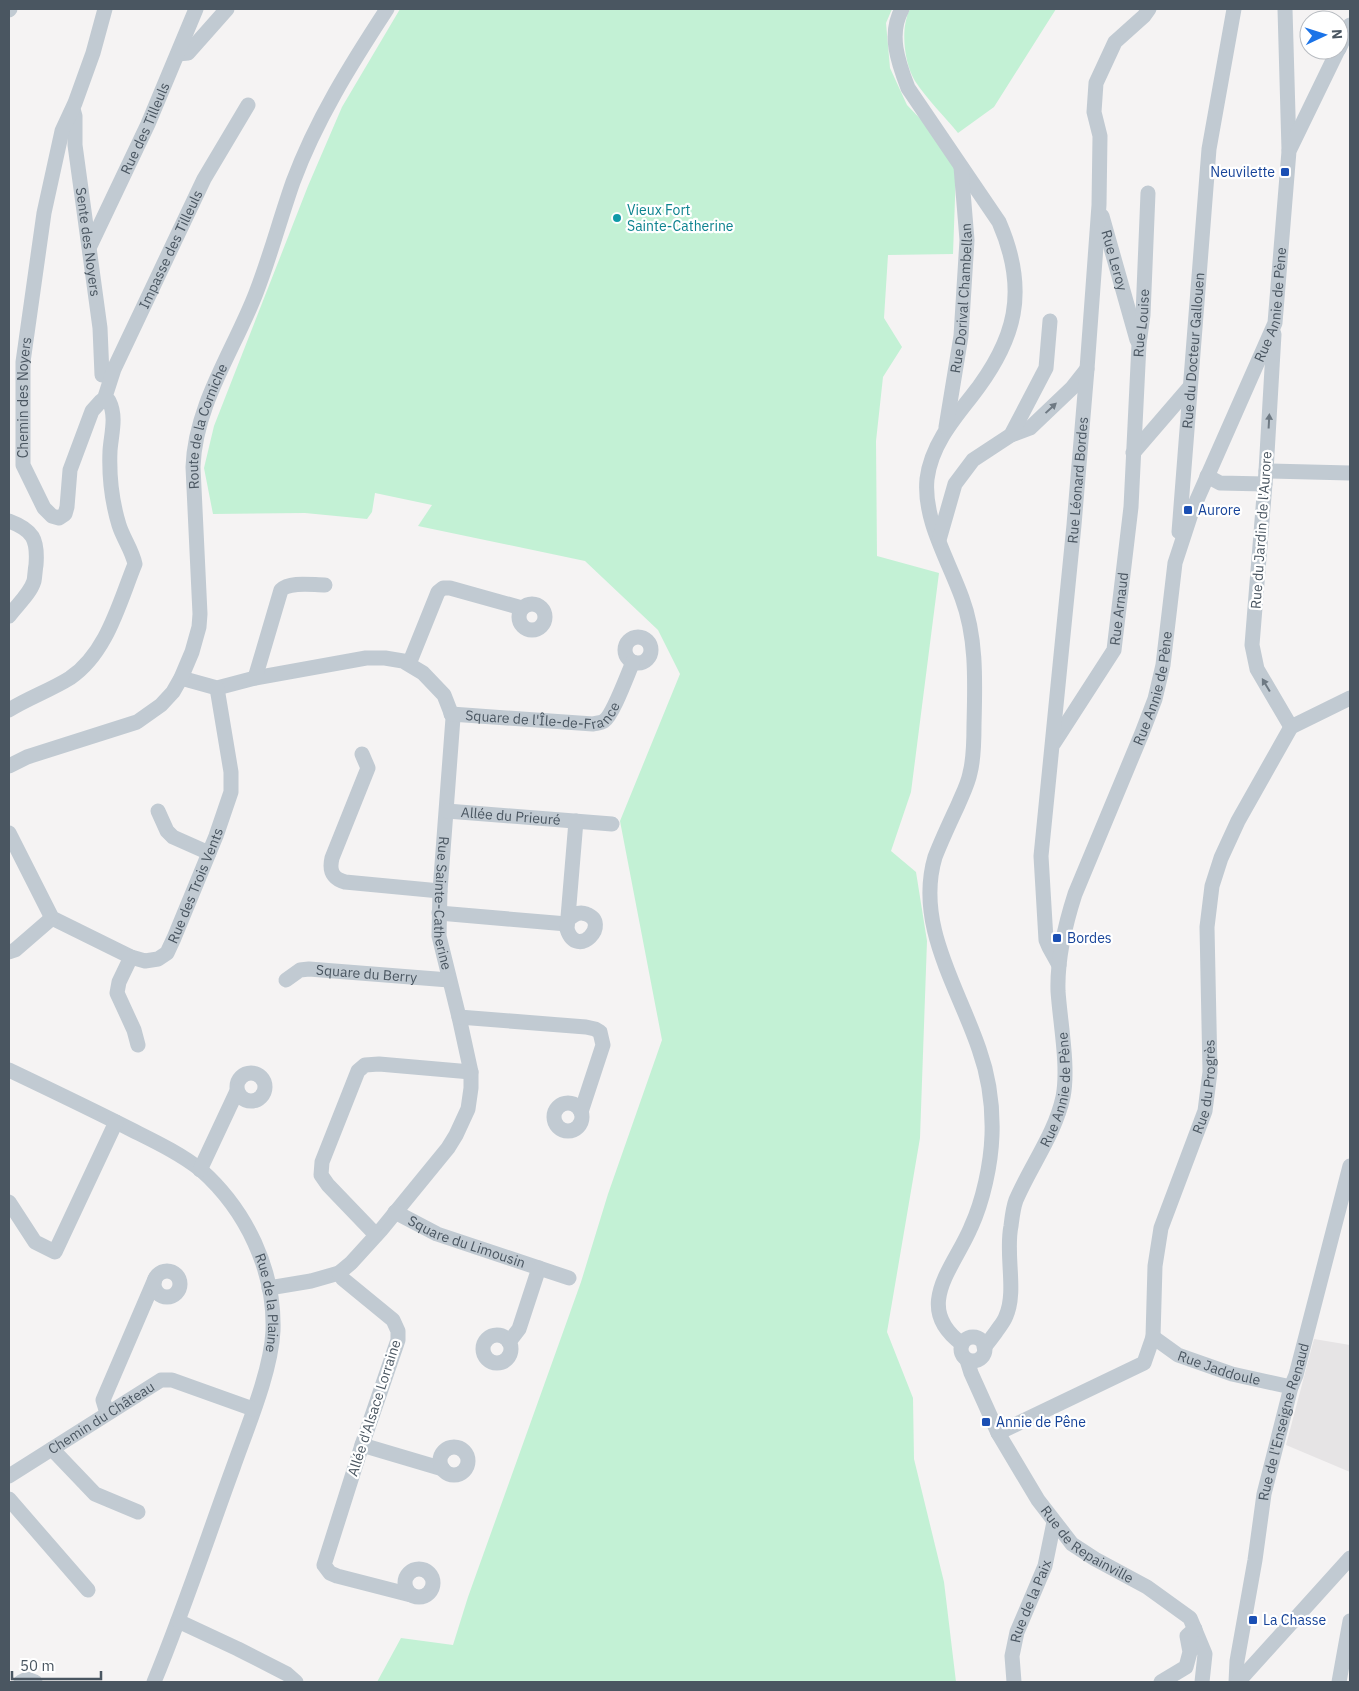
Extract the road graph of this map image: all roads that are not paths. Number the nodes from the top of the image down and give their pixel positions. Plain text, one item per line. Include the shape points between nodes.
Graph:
1 (105, 9) edge
2 (196, 9) edge
3 (228, 9) edge
4 (387, 9) edge
5 (902, 9) edge
6 (1149, 9) edge
7 (1234, 9) edge
8 (1285, 9) edge
9 (178, 54) junction
10 (1334, 60) edge
11 (248, 105) dead end
12 (72, 108) junction
13 (1290, 151) junction
14 (961, 166) junction
15 (1148, 193) dead end
16 (1099, 205) junction
17 (90, 246) junction
18 (1050, 321) dead end
19 (1275, 324) junction
20 (1138, 344) junction
21 (1087, 369) junction
22 (1189, 388) junction
23 (102, 401) junction
24 (945, 431) junction
25 (1011, 435) junction
26 (1133, 453) junction
27 (1350, 473) edge
28 (1207, 476) junction
29 (1266, 477) junction
30 (9, 521) edge
31 (939, 540) junction
32 (1178, 551) junction
33 (324, 585) dead end
34 (522, 608) dead end
35 (9, 616) edge
36 (633, 662) dead end
37 (409, 664) junction
38 (181, 678) junction
39 (255, 678) junction
40 (217, 688) junction
41 (1350, 698) edge
42 (9, 710) edge
43 (452, 714) junction
44 (1291, 727) junction
45 (1052, 746) junction
46 (362, 754) dead end
47 (9, 766) edge
48 (158, 811) dead end
49 (447, 811) junction
50 (576, 821) junction
51 (612, 824) dead end
52 (9, 833) edge
53 (209, 853) junction
54 (440, 891) junction
55 (439, 913) junction
56 (52, 918) junction
57 (9, 952) edge
58 (131, 957) junction
59 (1059, 966) junction
60 (286, 980) dead end
61 (449, 980) junction
62 (460, 1017) junction
63 (138, 1045) dead end
64 (9, 1070) edge
65 (471, 1072) junction
66 (238, 1090) dead end
67 (581, 1112) dead end
68 (116, 1122) junction
69 (1350, 1166) edge
70 (200, 1170) junction
71 (9, 1202) edge
72 (395, 1212) junction
73 (376, 1235) junction
74 (539, 1268) junction
75 (339, 1272) junction
76 (569, 1278) dead end
77 (155, 1279) dead end
78 (269, 1288) junction
79 (1153, 1337) junction
80 (509, 1342) dead end
81 (977, 1351) junction
82 (1290, 1387) junction
83 (253, 1409) junction
84 (107, 1413) junction
85 (998, 1433) junction
86 (362, 1445) junction
87 (52, 1449) junction
88 (443, 1469) dead end
89 (9, 1476) edge
90 (9, 1499) edge
91 (138, 1512) dead end
92 (1054, 1522) junction
93 (1350, 1558) edge
94 (88, 1590) dead end
95 (411, 1595) dead end
96 (178, 1621) junction
97 (1350, 1621) edge
98 (1195, 1629) junction
99 (20, 1682) edge
100 (34, 1682) edge
101 (154, 1682) edge
102 (300, 1682) edge
103 (1014, 1682) edge
104 (1162, 1682) edge
105 (1202, 1682) edge
106 (1237, 1682) edge
107 (1338, 1682) edge

1 - 12 street, Chemin des Noyers via 93,53
2 - 9 street, Rue des Tilleuls
3 - 9 street via 188,54
4 - 38 street, Route de la Corniche via 340,84 309,147 294,181 256,294 206,407 194,457 200,614 196,642
5 - 14 street via 895,28 900,67 908,88
6 - 16 street, Rue Léonard Bordes via 1116,42 1096,83 1094,112 1100,136
7 - 22 street, Rue du Docteur Gallouen via 1209,149
8 - 13 street
9 - 17 street, Rue des Tilleuls
10 - 13 street, Rue Annie de Pène
11 - 23 street, Impasse des Tilleuls via 204,179
12 - 17 street, Sente des Noyers via 75,116 74,145
12 - 23 street, Chemin des Noyers via 62,131 44,213 23,362 23,465 44,508 52,516 59,518 65,514 70,470 92,411
13 - 19 street, Rue Annie de Pène
14 - 24 street, Rue Dorival Chambellan via 967,240 961,336
14 - 24 street via 999,222 1013,261 1015,293 1010,327 997,359
15 - 20 street, Rue Louise via 1143,315
16 - 20 street, Rue Leroy
16 - 21 street, Rue Léonard Bordes
17 - 23 street, Sente des Noyers via 100,328
18 - 25 street via 1046,368
19 - 28 street, Rue Annie de Pène
29 -> 19 street, Rue du Jardin de l'Aurore
20 - 26 street, Rue Louise
25 -> 21 street via 1030,428
21 - 45 street, Rue Léonard Bordes
22 - 26 street
22 - 32 street, Rue du Docteur Gallouen
23 - 42 street via 109,402 114,410 110,454 113,499 119,526 135,564 104,640 92,658 70,677
24 - 31 street via 933,456 927,482 930,510
25 - 31 street via 973,460 955,484
26 - 45 street, Rue Arnaud via 1131,506 1114,650
27 - 29 street
28 - 29 street via 1220,483
28 - 32 street, Rue Annie de Pène
44 -> 29 street, Rue du Jardin de l'Aurore via 1257,669 1252,645
30 - 35 street via 32,534 37,550 34,581
31 - 81 street, Rue Annie de Pène via 971,627 974,753 970,774 931,870 931,918 987,1075 992,1136 981,1199 968,1234 941,1283 938,1306 955,1339 962,1344 967,1339
32 - 59 street, Rue Annie de Pène via 1163,666 1155,699 1075,894
33 - 39 street via 291,585 280,590
34 - 37 street via 443,588 438,592
36 - 43 street, Square de l'Île-de-France via 608,718 603,722 593,724
37 - 39 street, Rue Sainte-Catherine via 385,658 366,658
37 - 43 street, Rue Sainte-Catherine via 423,673 444,695
38 - 40 street
38 - 47 street, Route de la Corniche via 161,705 137,722 27,757
39 - 40 street, Rue Sainte-Catherine
40 - 53 street, Rue des Trois Vents via 231,772 231,792
41 - 44 street
43 - 49 street, Rue Sainte-Catherine
44 - 79 street, Rue du Progrès via 1238,821 1212,886 1206,927 1210,1072 1205,1111 1161,1228 1155,1266
45 - 59 street, Rue Léonard Bordes via 1041,856 1046,940
46 - 54 street via 368,768 332,858 333,876 345,882
48 - 53 street via 173,837
49 - 50 street, Allée du Prieuré
49 - 54 street, Rue Sainte-Catherine
50 - 51 street, Allée du Prieuré
50 - 55 street, Allée du Prieuré via 568,922
52 - 56 street
53 - 58 street, Rue des Trois Vents via 167,953 158,959 145,961
54 - 55 street, Rue Sainte-Catherine
55 - 61 street, Rue Sainte-Catherine via 439,936
56 - 57 street
56 - 58 street, Rue des Trois Vents
58 - 63 street via 117,993
59 - 81 street, Rue Annie de Pène via 1063,1096 1053,1127 1016,1202 1010,1229 1010,1298 1006,1317
60 - 61 street, Square du Berry via 300,970 309,969
61 - 62 street, Rue Sainte-Catherine
62 - 65 street, Rue Sainte-Catherine
62 - 67 street via 595,1028 600,1032 603,1045
64 - 68 street, Rue de la Plaine
65 - 72 street, Rue Sainte-Catherine via 468,1110 456,1135
65 - 73 street via 379,1064 365,1065 358,1070 322,1162 321,1175
66 - 70 street
68 - 70 street, Rue de la Plaine
68 - 71 street via 55,1252 35,1242
69 - 82 street, Rue de l'Enseigne Renaud via 1296,1375
70 - 78 street, Rue de la Plaine via 225,1195 243,1220 255,1242
72 - 73 street, Rue Sainte-Catherine
72 - 74 street, Square du Limousin via 437,1234
73 - 75 street, Rue Sainte-Catherine
74 - 76 street, Square du Limousin
74 - 80 street, Square du Limousin via 519,1329
75 - 78 street, Rue Sainte-Catherine
75 - 86 street, Allée d'Alsace Lorraine via 343,1279 393,1320 398,1331 398,1340
77 - 84 street via 103,1400
78 - 83 street, Rue de la Plaine via 273,1330 271,1347
79 - 82 street, Rue Jaddoule via 1178,1356 1232,1374
79 - 85 street, Rue du Progrès via 1144,1363
81 - 85 street, Rue de Repainville via 979,1388
82 - 106 street, Rue de l'Enseigne Renaud via 1264,1494 1237,1660
83 - 84 street, Chemin du Château via 166,1379
83 - 96 street, Rue de la Plaine
84 - 87 street, Chemin du Château
85 - 92 street, Rue de Repainville
86 - 88 street
86 - 95 street, Allée d'Alsace Lorraine via 324,1565 337,1576
87 - 89 street, Chemin du Château
87 - 91 street via 96,1494
90 - 94 street
92 - 98 street, Rue de Repainville via 1072,1544 1147,1587 1190,1618
92 - 103 street, Rue de la Paix via 1044,1566 1017,1632 1012,1656
93 - 106 street
96 - 101 street, Rue de la Plaine
96 - 102 street
97 - 107 street
98 - 104 street via 1187,1636 1190,1652 1186,1667
98 - 105 street, Rue de Repainville via 1205,1654
99 - 100 street via 27,1679

